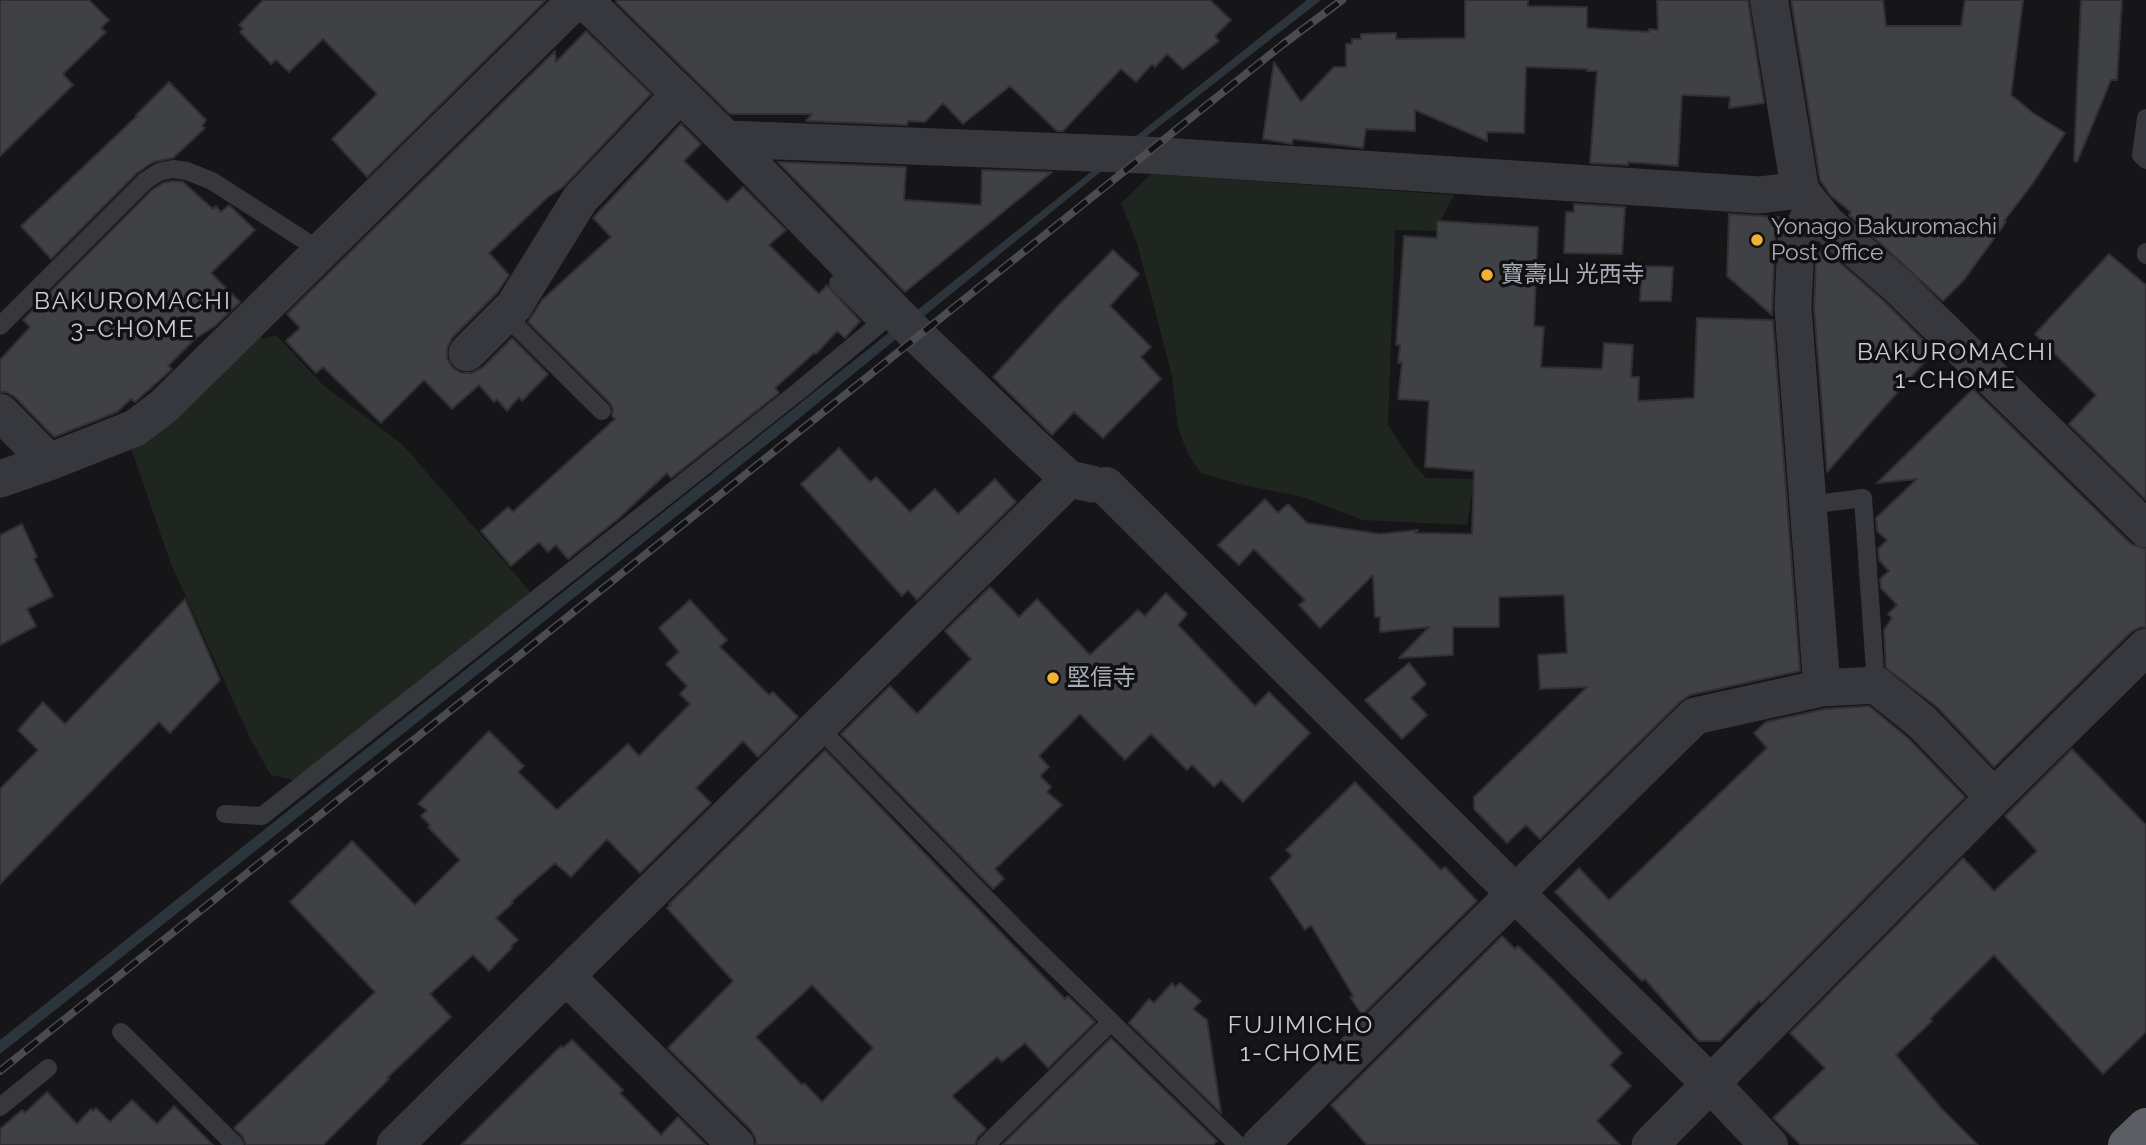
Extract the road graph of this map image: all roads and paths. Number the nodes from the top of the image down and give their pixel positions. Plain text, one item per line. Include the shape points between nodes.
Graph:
1 (576, 0) edge
2 (584, 0) edge
3 (1769, 0) edge
4 (680, 94) junction
5 (2146, 118) edge
6 (726, 139) junction
7 (2146, 160) edge
8 (1807, 199) junction
9 (321, 251) junction
10 (838, 283) dead end
11 (505, 315) junction
12 (887, 318) junction
13 (0, 326) edge
14 (467, 354) dead end
15 (602, 411) dead end
16 (0, 412) edge
17 (49, 462) junction
18 (0, 479) edge
19 (1069, 480) junction
20 (1105, 486) joint
21 (1808, 505) junction
22 (2146, 529) edge
23 (2146, 647) edge
24 (1876, 685) junction
25 (1822, 688) junction
26 (818, 727) junction
27 (1994, 797) junction
28 (225, 814) dead end
29 (1515, 893) junction
30 (566, 976) junction
31 (1111, 1022) junction
32 (121, 1032) dead end
33 (48, 1068) dead end
34 (1712, 1085) junction
35 (0, 1107) edge
36 (2146, 1127) edge
37 (235, 1145) edge
38 (395, 1145) edge
39 (736, 1145) edge
40 (986, 1145) edge
41 (1238, 1145) edge
42 (1260, 1145) edge
43 (1650, 1145) edge
44 (1769, 1145) edge
45 (2127, 1145) edge

1 - 9 street
2 - 4 street
3 - 8 street
4 - 6 street
4 - 11 street via 580,199
5 - 7 lane via 2141,155
6 - 8 street via 1117,153
6 - 12 street
8 - 21 street via 1796,241 1793,308
8 - 22 street via 1827,224 1898,286
9 - 13 lane via 212,181 187,170 159,172
9 - 17 street via 164,406 135,428
10 - 12 lane
11 - 14 street
11 - 15 lane
12 - 19 street
12 - 28 lane via 262,816
16 - 17 street
17 - 18 street
19 - 20 street
19 - 26 street
20 - 29 street
21 - 24 lane via 1863,498
21 - 25 street
23 - 27 street
24 - 25 street
24 - 27 street via 1922,722
25 - 29 street via 1695,716
26 - 30 street
26 - 31 lane
27 - 34 street
29 - 34 street
29 - 42 street
30 - 38 street
30 - 39 street
31 - 40 lane
31 - 41 lane
32 - 37 lane
33 - 35 lane
34 - 43 street
34 - 44 street
36 - 45 highway

